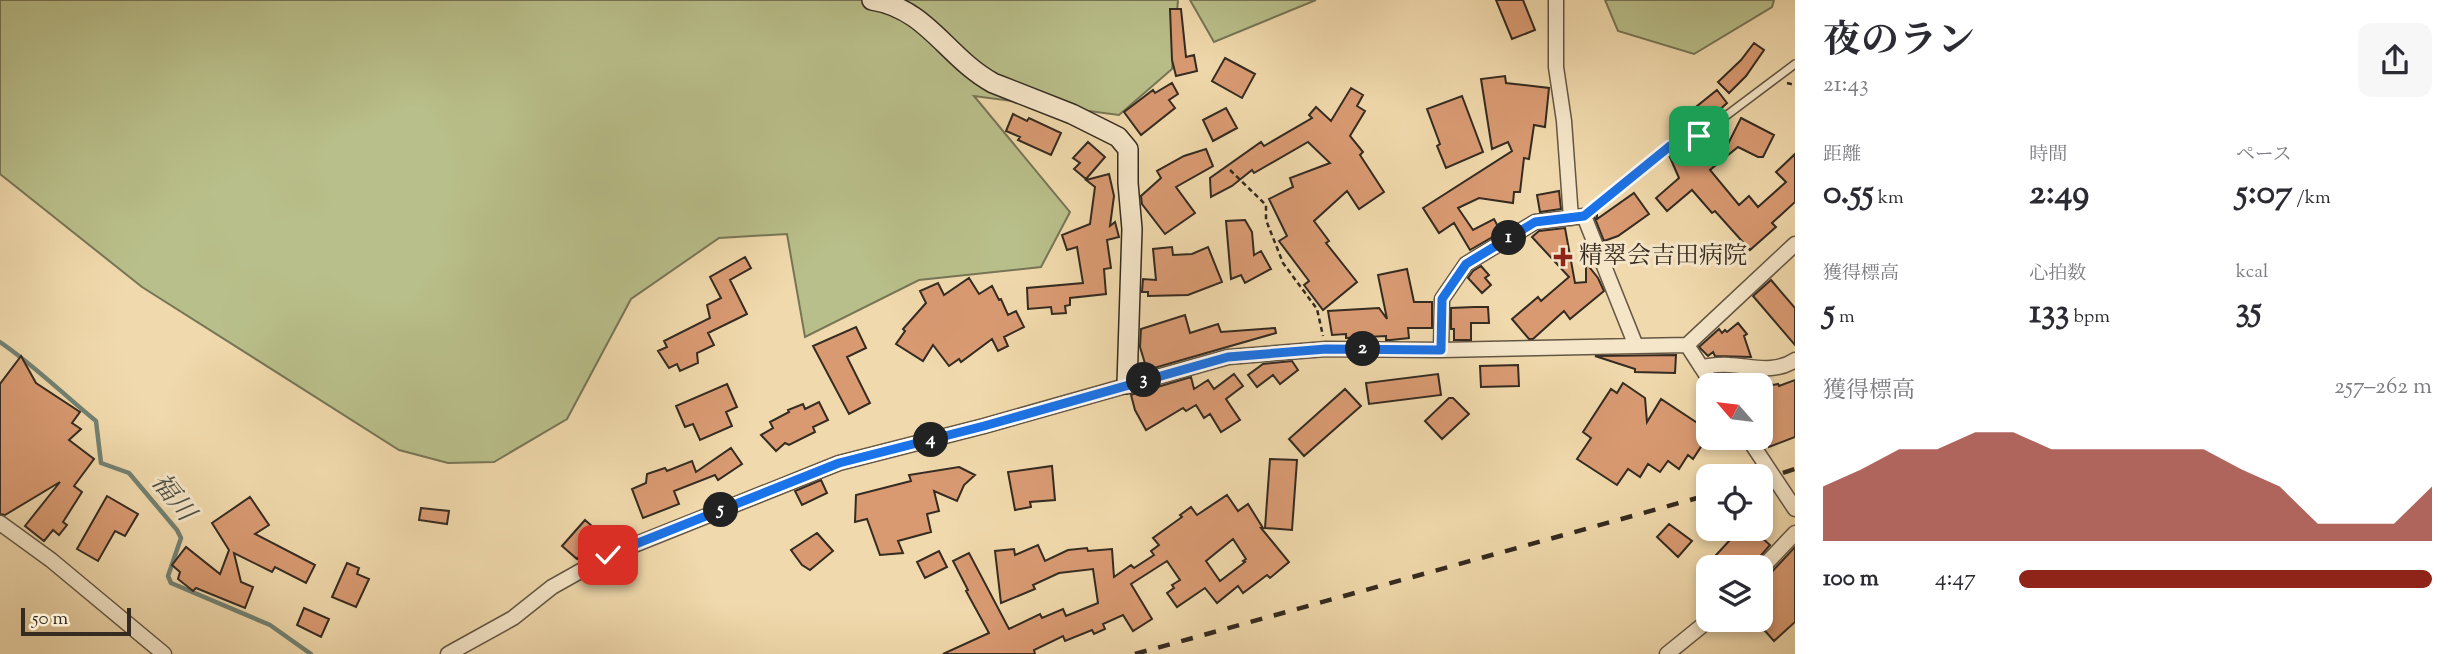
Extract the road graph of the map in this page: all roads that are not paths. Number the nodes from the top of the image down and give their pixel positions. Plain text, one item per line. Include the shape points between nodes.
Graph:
1 (872, 0) edge
2 (1556, 0) edge
3 (1795, 64) edge
4 (1578, 217) junction
5 (1795, 244) edge
6 (1687, 345) junction
7 (1636, 346) junction
8 (1441, 350) junction
9 (1795, 360) edge
10 (1700, 367) junction
11 (1704, 373) edge
12 (1127, 384) junction
13 (1756, 450) edge
14 (1795, 509) edge
15 (0, 523) edge
16 (1795, 533) edge
17 (1773, 556) edge
18 (1696, 631) edge
19 (164, 654) edge
20 (448, 654) edge
21 (1667, 654) edge

1 - 12 street via 909,11 993,83 1092,123 1118,137 1128,149 1132,229
2 - 4 street via 1556,66
3 - 4 lane via 1699,136 1670,146
4 - 7 street
4 - 8 street via 1535,222 1466,264 1442,299
5 - 6 street
6 - 7 street
6 - 10 street
7 - 8 street
8 - 12 street via 1326,349 1228,357
9 - 10 street via 1775,368
10 - 11 street
12 - 20 street via 839,463 733,505 608,555 552,587 513,618
13 - 14 street
15 - 19 street
16 - 17 street
18 - 21 street

